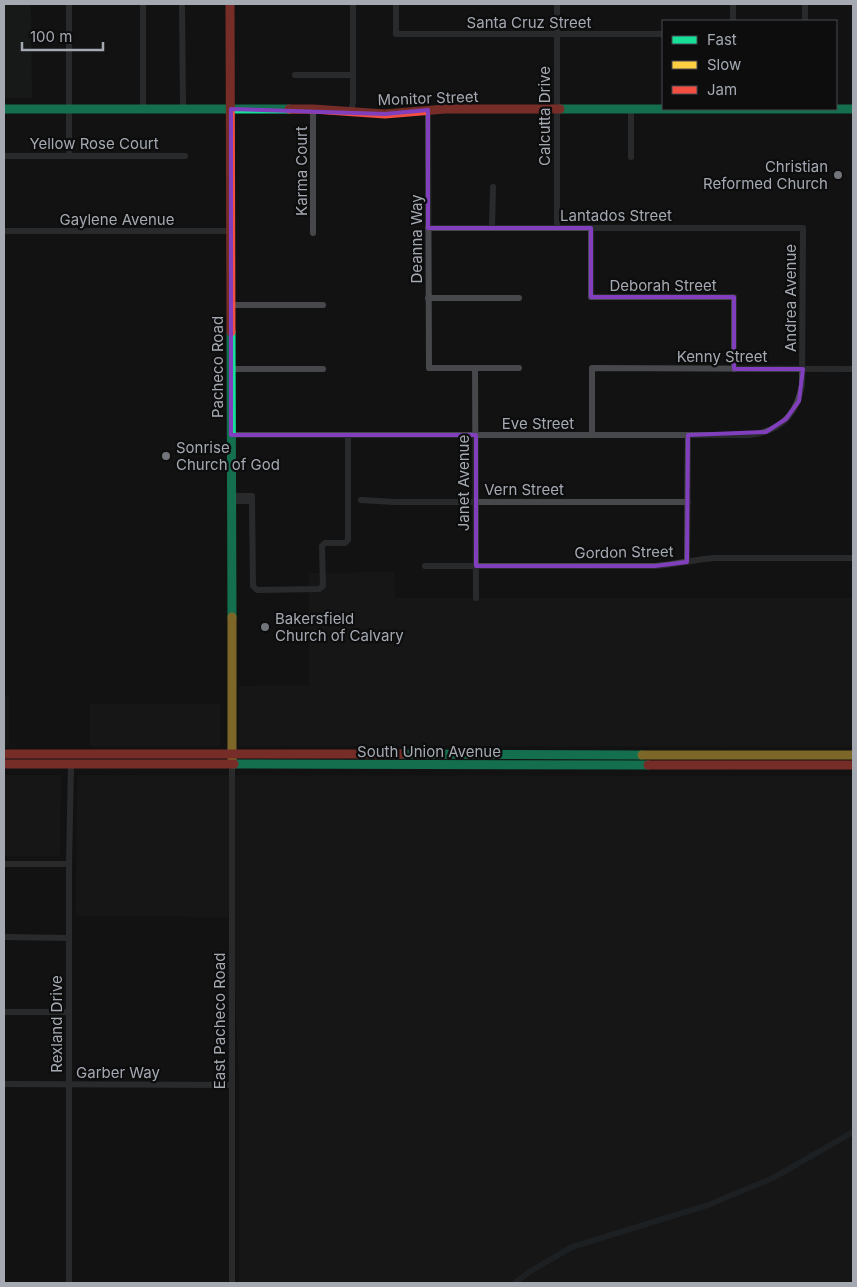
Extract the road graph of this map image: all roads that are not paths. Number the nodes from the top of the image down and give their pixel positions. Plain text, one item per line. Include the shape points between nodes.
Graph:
1 (69, 4) edge
2 (143, 4) edge
3 (182, 4) edge
4 (230, 4) edge
5 (353, 4) edge
6 (396, 4) edge
7 (556, 4) edge
8 (733, 4) edge
9 (805, 4) edge
10 (733, 20) edge
11 (805, 20) edge
12 (557, 34) junction
13 (662, 34) edge
14 (353, 74) junction
15 (294, 75) dead end
16 (4, 109) edge
17 (69, 109) junction
18 (143, 109) junction
19 (183, 109) junction
20 (231, 109) junction
21 (313, 109) junction
22 (557, 109) junction
23 (631, 109) junction
24 (662, 109) edge
25 (837, 109) edge
26 (853, 109) edge
27 (428, 110) junction
28 (351, 112) junction
29 (4, 156) edge
30 (69, 156) junction
31 (185, 156) dead end
32 (631, 157) dead end
33 (493, 187) dead end
34 (428, 228) junction
35 (492, 228) junction
36 (557, 228) junction
37 (591, 228) junction
38 (803, 228) joint
39 (4, 231) edge
40 (231, 231) junction
41 (313, 233) dead end
42 (428, 298) junction
43 (518, 298) dead end
44 (231, 304) junction
45 (323, 305) dead end
46 (475, 368) junction
47 (519, 368) dead end
48 (231, 369) junction
49 (734, 369) junction
50 (803, 369) junction
51 (853, 369) edge
52 (323, 370) dead end
53 (231, 435) junction
54 (348, 435) junction
55 (476, 435) junction
56 (592, 435) junction
57 (688, 435) junction
58 (231, 498) junction
59 (361, 500) dead end
60 (476, 502) junction
61 (688, 502) junction
62 (853, 558) edge
63 (687, 562) junction
64 (425, 566) dead end
65 (476, 566) junction
66 (476, 598) dead end
67 (4, 754) edge
68 (74, 754) junction
69 (137, 754) junction
70 (525, 754) junction
71 (614, 755) junction
72 (702, 755) junction
73 (791, 755) junction
74 (853, 755) edge
75 (232, 759) junction
76 (6, 764) edge
77 (71, 764) junction
78 (475, 765) junction
79 (564, 765) junction
80 (651, 765) junction
81 (740, 765) junction
82 (853, 765) edge
83 (4, 864) edge
84 (68, 864) junction
85 (4, 937) edge
86 (68, 938) junction
87 (4, 1012) edge
88 (69, 1012) junction
89 (4, 1084) edge
90 (69, 1084) junction
91 (232, 1085) junction
92 (69, 1283) edge
93 (232, 1283) edge

1 - 17 street
2 - 18 street
3 - 19 street
4 - 20 main road, Pacheco Road
5 - 14 street
6 - 12 street, Santa Cruz Street via 396,34
7 - 12 street, Calcutta Drive
8 - 10 street
9 - 11 street
12 - 13 street, Santa Cruz Street
12 - 22 street, Calcutta Drive
14 - 15 street
14 - 28 street
16 - 17 main road, Monitor Street
17 - 18 main road, Monitor Street
17 - 30 street
18 - 19 main road, Monitor Street
19 - 20 main road, Monitor Street
20 - 21 main road, Monitor Street
20 - 40 main road, Pacheco Road
21 - 28 main road, Monitor Street
21 - 41 street, Karma Court
22 - 23 main road, Monitor Street
22 - 27 main road, Monitor Street
22 - 36 street, Calcutta Drive
23 - 24 main road, Monitor Street
23 - 32 street
25 - 26 main road, Monitor Street
27 - 28 main road, Monitor Street via 385,114
27 - 34 street, Deanna Way
29 - 30 street, Yellow Rose Court
30 - 31 street, Yellow Rose Court
33 - 35 street
34 - 35 street, Lantados Street
34 - 42 street, Deanna Way
35 - 36 street, Lantados Street
36 - 37 street, Lantados Street
37 - 38 street, Lantados Street
37 - 49 street, Deborah Street via 591,297 734,298
38 - 50 street, Andrea Avenue
39 - 40 street, Gaylene Avenue
40 - 44 main road, Pacheco Road
42 - 43 street
42 - 46 street, Deanna Way via 428,368
44 - 45 street
44 - 48 main road, Pacheco Road
46 - 47 street
46 - 55 street, Janet Avenue
48 - 52 street
48 - 53 main road, Pacheco Road
49 - 50 street, Kenny Street
49 - 56 street, Kenny Street via 592,368
50 - 51 street, Kenny Street
50 - 57 street, Eve Street via 801,393 795,408 772,429 749,435
53 - 54 street, Eve Street
53 - 58 main road, Pacheco Road
54 - 55 street, Eve Street
54 - 58 street via 348,540 322,546 323,586 319,589 257,590 253,586 252,501
55 - 56 street, Eve Street
55 - 60 street, Janet Avenue
56 - 57 street, Eve Street
57 - 61 street
58 - 75 main road, Pacheco Road
59 - 60 street, Vern Street
60 - 61 street, Vern Street
60 - 65 street, Janet Avenue
61 - 63 street
62 - 63 street, Gordon Street via 715,558
63 - 65 street, Gordon Street via 655,566
64 - 65 street, Gordon Street
65 - 66 street, Janet Avenue
67 - 68 main road, South Union Avenue
68 - 69 main road, South Union Avenue
68 - 76 main road via 66,759 24,759
69 - 75 main road, South Union Avenue
69 - 77 main road via 122,759 75,760
70 - 71 main road, South Union Avenue
70 - 75 main road, South Union Avenue
70 - 78 main road via 522,759 483,760
71 - 72 main road, South Union Avenue
71 - 79 main road via 604,759 566,759 562,762
72 - 73 main road, South Union Avenue
72 - 80 main road via 700,760 659,759
73 - 74 main road, South Union Avenue
73 - 81 main road via 778,760 741,760
75 - 77 main road, South Union Avenue
75 - 78 main road, South Union Avenue
75 - 91 street, East Pacheco Road
76 - 77 main road, South Union Avenue
77 - 84 street, Rexland Drive
78 - 79 main road, South Union Avenue
79 - 80 main road, South Union Avenue
80 - 81 main road, South Union Avenue
81 - 82 main road, South Union Avenue
83 - 84 street
84 - 86 street, Rexland Drive
85 - 86 street
86 - 88 street, Rexland Drive
87 - 88 street
88 - 90 street, Rexland Drive
89 - 90 street, Garber Way
90 - 91 street, Garber Way
90 - 92 street, Rexland Drive
91 - 93 street, East Pacheco Road

